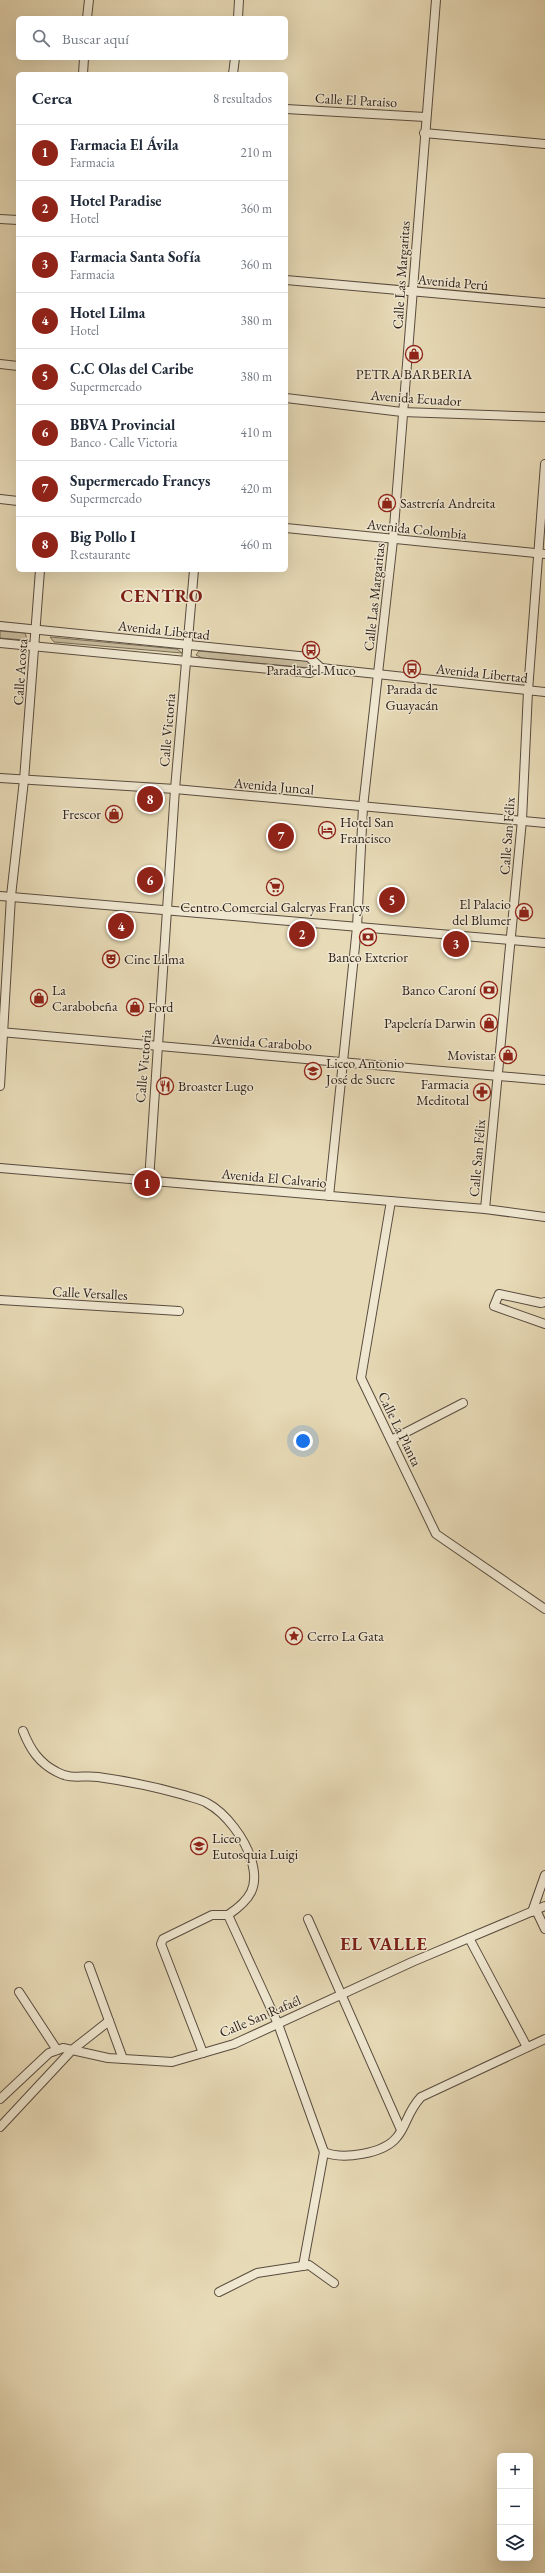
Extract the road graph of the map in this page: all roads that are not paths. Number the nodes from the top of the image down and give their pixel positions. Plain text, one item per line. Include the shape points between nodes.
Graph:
1 (89, 0) edge
2 (239, 0) edge
3 (436, 0) edge
4 (87, 16) edge
5 (238, 16) edge
6 (84, 60) edge
7 (235, 60) edge
8 (83, 72) edge
9 (233, 72) edge
10 (288, 109) edge
11 (425, 117) junction
12 (424, 134) junction
13 (545, 144) edge
14 (0, 219) edge
15 (16, 220) edge
16 (288, 280) edge
17 (412, 291) junction
18 (545, 303) edge
19 (0, 364) edge
20 (16, 366) edge
21 (288, 398) edge
22 (402, 412) junction
23 (545, 417) edge
24 (545, 464) edge
25 (0, 499) edge
26 (16, 500) edge
27 (288, 528) edge
28 (392, 540) junction
29 (542, 554) edge
30 (40, 572) edge
31 (194, 572) edge
32 (0, 626) edge
33 (36, 629) junction
34 (0, 643) edge
35 (34, 646) junction
36 (188, 646) junction
37 (187, 660) junction
38 (321, 668) junction
39 (379, 674) junction
40 (528, 692) junction
41 (545, 692) edge
42 (0, 778) edge
43 (24, 780) junction
44 (175, 790) junction
45 (363, 807) junction
46 (522, 820) junction
47 (545, 823) edge
48 (0, 896) edge
49 (11, 896) junction
50 (168, 911) junction
51 (357, 927) junction
52 (511, 940) junction
53 (545, 943) edge
54 (2, 1032) edge
55 (157, 1047) junction
56 (342, 1062) junction
57 (498, 1075) junction
58 (545, 1080) edge
59 (0, 1086) edge
60 (0, 1168) edge
61 (149, 1181) junction
62 (329, 1196) junction
63 (392, 1201) junction
64 (485, 1209) junction
65 (545, 1217) edge
66 (0, 1300) edge
67 (545, 1302) edge
68 (179, 1311) dead end
69 (545, 1324) edge
70 (463, 1403) dead end
71 (391, 1440) junction
72 (545, 1609) edge
73 (23, 1731) dead end
74 (545, 1875) edge
75 (545, 1906) edge
76 (534, 1911) junction
77 (228, 1915) junction
78 (308, 1919) dead end
79 (545, 1929) edge
80 (469, 1938) junction
81 (89, 1966) dead end
82 (19, 1992) dead end
83 (341, 1994) junction
84 (109, 2021) junction
85 (278, 2024) junction
86 (545, 2039) edge
87 (527, 2047) junction
88 (57, 2050) junction
89 (72, 2050) junction
90 (203, 2053) junction
91 (123, 2059) junction
92 (0, 2099) edge
93 (0, 2127) edge
94 (401, 2130) junction
95 (324, 2152) junction
96 (303, 2266) junction
97 (334, 2283) dead end
98 (219, 2292) dead end

1 - 4 street
2 - 5 street
3 - 11 street, Calle Las Margaritas
6 - 8 street
7 - 9 street
10 - 11 street, Calle El Paraiso
11 - 12 street, Calle Las Margaritas
12 - 13 street
12 - 17 street, Calle Las Margaritas
14 - 15 street
16 - 17 street, Avenida Perú
17 - 18 street, Avenida Perú
17 - 22 street, Calle Las Margaritas
19 - 20 street
21 - 22 street, Avenida Ecuador
22 - 23 street, Avenida Ecuador
22 - 28 street, Calle Las Margaritas
24 - 29 street, Calle San Félix
25 - 26 street
27 - 28 street, Avenida Colombia
28 - 29 street, Avenida Colombia
28 - 39 street, Calle Las Margaritas
29 - 40 street, Calle San Félix
30 - 33 street, Calle Acosta
31 - 36 street, Calle Victoria
32 - 33 street, Avenida Libertad
33 - 35 street, Calle Acosta
33 - 36 street, Avenida Libertad
34 - 35 street, Avenida Libertad
35 - 37 street, Avenida Libertad
35 - 43 street, Calle Acosta
36 - 37 street, Calle Victoria
36 - 38 street, Avenida Libertad via 309,657
37 - 38 street, Avenida Libertad via 310,673
37 - 44 street, Calle Victoria
38 - 39 street, Avenida Libertad
39 - 40 street, Avenida Libertad
39 - 45 street, Calle Las Margaritas
40 - 41 street, Avenida Libertad
40 - 46 street, Calle San Félix
42 - 43 street, Avenida Juncal
43 - 44 street, Avenida Juncal
43 - 49 street, Calle Acosta
44 - 45 street, Avenida Juncal
44 - 50 street, Calle Victoria
45 - 46 street, Avenida Juncal
45 - 51 street, Calle Las Margaritas
46 - 47 street, Avenida Juncal
46 - 52 street, Calle San Félix
48 - 49 street
49 - 50 street
49 - 54 street, Calle Acosta
50 - 51 street
50 - 55 street, Calle Victoria
51 - 52 street
51 - 56 street, Calle Las Margaritas
52 - 53 street
52 - 57 street, Calle San Félix
54 - 55 street, Avenida Carabobo
54 - 59 street, Calle Acosta
55 - 56 street, Avenida Carabobo
55 - 61 street, Calle Victoria
56 - 57 street, Avenida Carabobo
56 - 62 street, Calle Las Margaritas
57 - 58 street, Avenida Carabobo
57 - 64 street, Calle San Félix
60 - 61 street, Avenida El Calvario
61 - 62 street, Avenida El Calvario
62 - 63 street, Avenida El Calvario
63 - 64 street, Avenida El Calvario
63 - 71 street, Calle La Planta via 361,1378
64 - 65 street, Avenida El Calvario
66 - 68 street, Calle Versalles
67 - 69 street via 541,1304 499,1294 494,1306
70 - 71 street
71 - 72 street, Calle La Planta via 436,1534
73 - 77 street via 30,1748 43,1763 57,1773 77,1778 88,1776 116,1779 164,1790 206,1802 221,1812 249,1852 254,1870 253,1892 240,1907
74 - 76 street
75 - 76 street, Calle San Rafaél
76 - 79 street
76 - 80 street, Calle San Rafaél
77 - 85 street
77 - 90 street via 212,1915 163,1939 161,1944
78 - 83 street
80 - 83 street, Calle San Rafaél
80 - 87 street
81 - 84 street
82 - 88 street
83 - 85 street, Calle San Rafaél
83 - 94 street
84 - 89 street
84 - 91 street
85 - 90 street, Calle San Rafaél via 234,2044
85 - 95 street
86 - 87 street
87 - 94 street via 421,2097 411,2107
88 - 89 street, Calle San Rafaél
88 - 92 street via 49,2053
89 - 91 street, Calle San Rafaél
89 - 93 street
90 - 91 street, Calle San Rafaél via 172,2062
94 - 95 street via 397,2138 358,2155 335,2157
95 - 96 street
96 - 97 street via 309,2266
96 - 98 street via 257,2273

